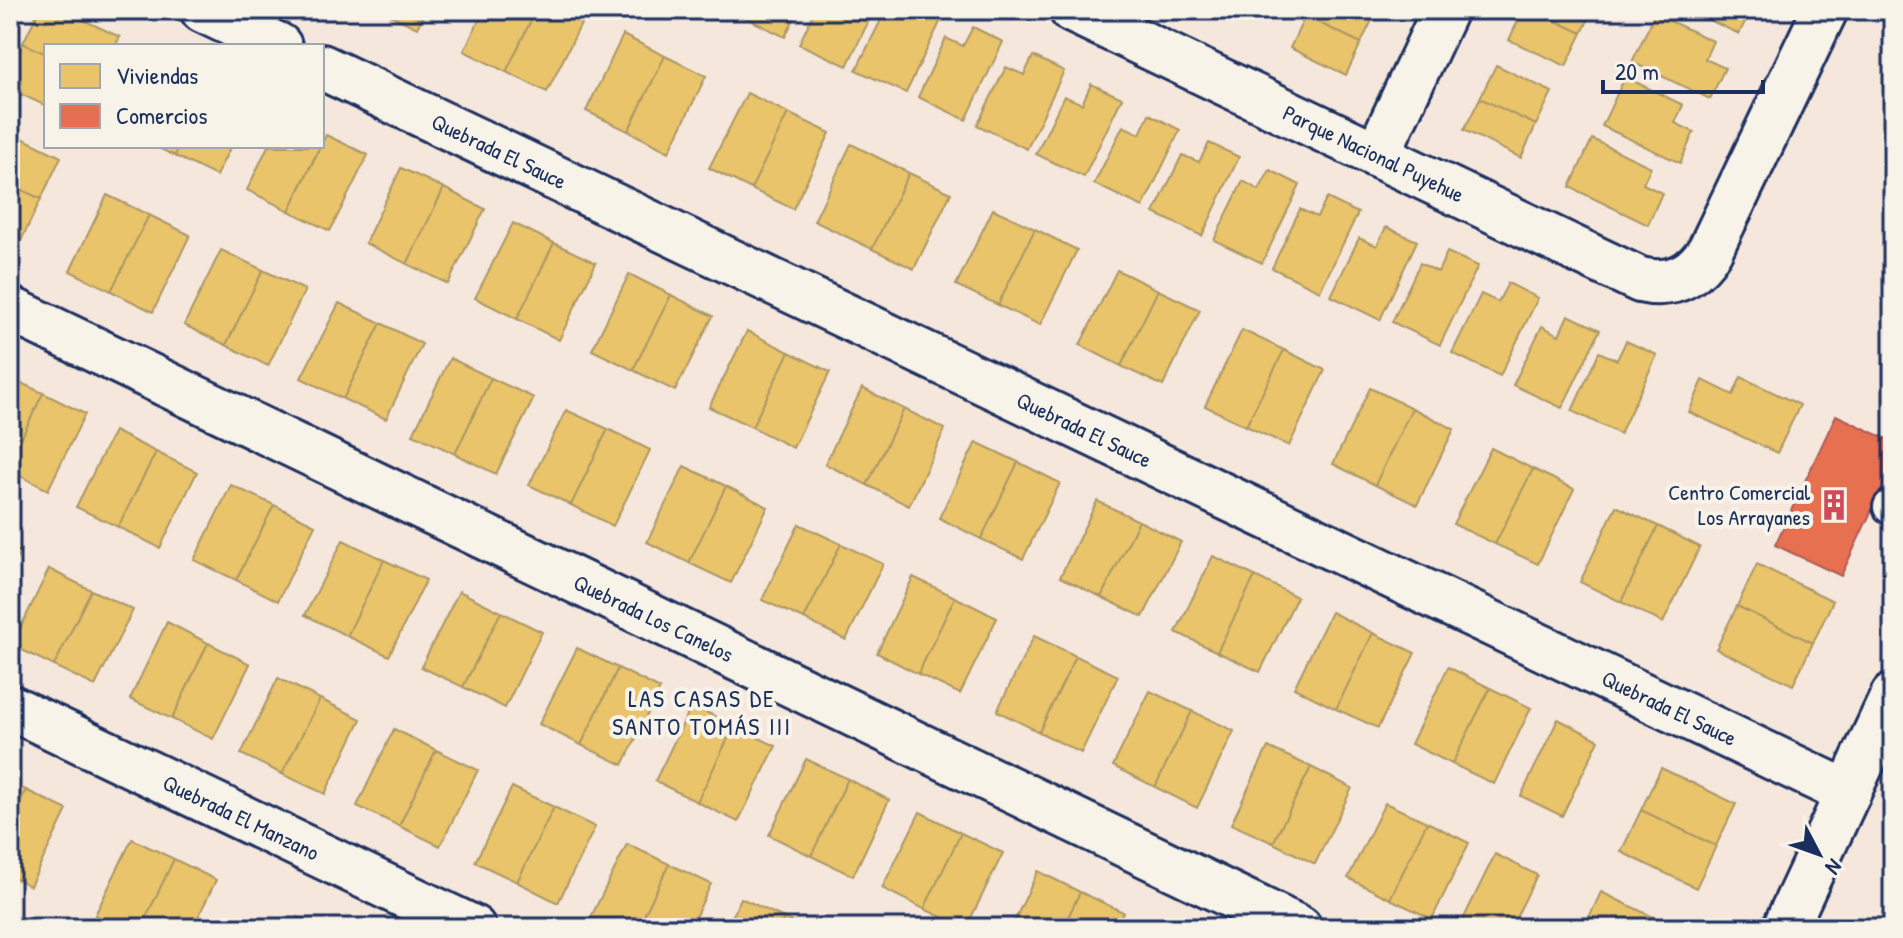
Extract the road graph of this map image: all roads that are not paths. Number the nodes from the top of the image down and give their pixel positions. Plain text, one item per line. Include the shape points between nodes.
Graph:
1 (203, 10) edge
2 (1445, 10) edge
3 (1825, 10) edge
4 (1089, 14) edge
5 (275, 44) edge
6 (324, 68) edge
7 (1377, 155) junction
8 (10, 309) edge
9 (1893, 696) edge
10 (10, 707) edge
11 (1848, 793) junction
12 (473, 928) edge
13 (1299, 928) edge
14 (1785, 928) edge

1 - 5 street
2 - 7 street
3 - 7 street, Parque Nacional Puyehue via 1710,250 1701,265 1679,280 1640,280
4 - 7 street, Parque Nacional Puyehue
6 - 11 street, Quebrada El Sauce
8 - 13 street, Quebrada Los Canelos
9 - 11 street
10 - 12 street, Quebrada El Manzano
11 - 14 street

